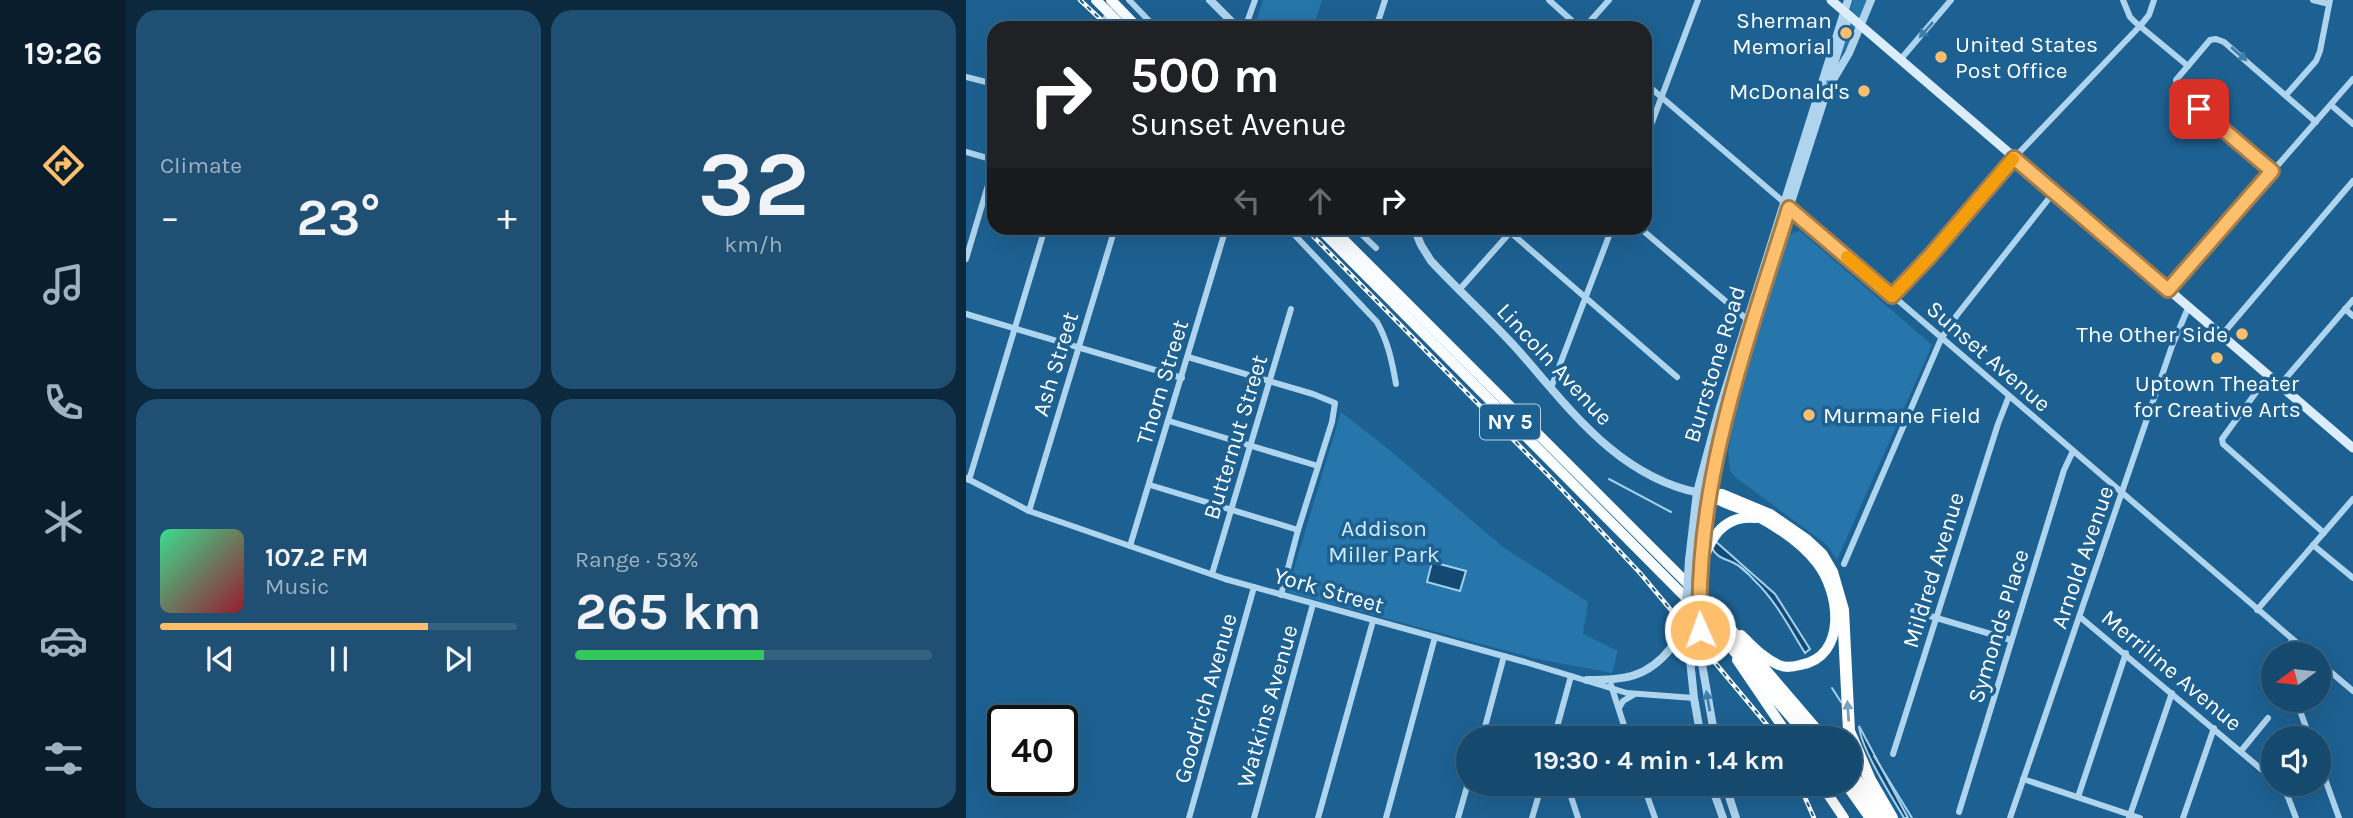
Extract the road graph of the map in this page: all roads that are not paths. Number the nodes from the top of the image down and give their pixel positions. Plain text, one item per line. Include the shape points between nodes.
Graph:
1 (1096, 0) edge
2 (1129, 0) edge
3 (1210, 0) edge
4 (1255, 0) edge
5 (1385, 0) edge
6 (1549, 0) edge
7 (1609, 0) edge
8 (1698, 0) edge
9 (1831, 0) edge
10 (1848, 0) edge
11 (1871, 0) edge
12 (1951, 0) edge
13 (2123, 0) edge
14 (2154, 0) edge
15 (2314, 0) edge
16 (2329, 2) edge
17 (1111, 4) edge
18 (1847, 13) junction
19 (1105, 21) edge
20 (1120, 21) edge
21 (1130, 21) edge
22 (1149, 21) edge
23 (1231, 21) edge
24 (1248, 21) edge
25 (1378, 21) edge
26 (1574, 21) edge
27 (1589, 21) edge
28 (1861, 26) junction
29 (2140, 26) junction
30 (1900, 60) junction
31 (2188, 66) junction
32 (966, 77) edge
33 (2353, 79) edge
34 (987, 82) edge
35 (1652, 89) edge
36 (1826, 90) junction
37 (2286, 95) junction
38 (1661, 97) junction
39 (2331, 105) junction
40 (1652, 122) edge
41 (2316, 122) junction
42 (2353, 124) edge
43 (966, 152) edge
44 (2014, 158) junction
45 (987, 160) edge
46 (2272, 171) junction
47 (2353, 181) edge
48 (987, 186) edge
49 (2054, 192) junction
50 (1786, 205) junction
51 (1043, 235) edge
52 (1113, 235) edge
53 (1225, 235) edge
54 (1295, 235) edge
55 (1326, 235) edge
56 (1339, 235) edge
57 (1362, 235) edge
58 (1416, 235) edge
59 (1508, 235) edge
60 (1518, 235) edge
61 (1609, 235) edge
62 (1648, 235) edge
63 (1376, 248) dead end
64 (966, 259) edge
65 (1459, 290) junction
66 (2168, 290) junction
67 (1892, 296) junction
68 (1586, 297) junction
69 (2353, 300) edge
70 (2188, 308) junction
71 (1291, 309) dead end
72 (2345, 309) junction
73 (966, 314) edge
74 (2353, 316) edge
75 (1750, 321) junction
76 (1015, 330) junction
77 (2221, 336) junction
78 (1941, 339) junction
79 (1079, 348) junction
80 (1188, 357) junction
81 (2268, 376) junction
82 (1677, 377) dead end
83 (1182, 378) junction
84 (1269, 382) junction
85 (1396, 384) dead end
86 (2279, 386) junction
87 (1551, 388) junction
88 (2009, 397) junction
89 (1169, 421) junction
90 (1250, 445) junction
91 (2353, 449) edge
92 (2073, 451) junction
93 (1318, 466) junction
94 (967, 479) edge
95 (1150, 485) junction
96 (1703, 493) junction
97 (2122, 494) junction
98 (2353, 499) edge
99 (1231, 509) junction
100 (1029, 511) junction
101 (1762, 519) junction
102 (1298, 530) junction
103 (2324, 533) junction
104 (2314, 545) junction
105 (1130, 546) junction
106 (1844, 564) dead end
107 (1700, 571) junction
108 (1212, 574) junction
109 (2353, 578) edge
110 (1254, 587) junction
111 (1281, 595) junction
112 (1313, 604) junction
113 (1686, 606) junction
114 (2257, 610) junction
115 (1913, 611) dead end
116 (1710, 614) junction
117 (2080, 617) junction
118 (1937, 618) junction
119 (1373, 621) junction
120 (1435, 637) junction
121 (2292, 639) junction
122 (2011, 640) junction
123 (2291, 642) edge
124 (2296, 642) edge
125 (2126, 653) junction
126 (1504, 656) junction
127 (2331, 672) edge
128 (1571, 676) junction
129 (1587, 680) joint
130 (1611, 684) junction
131 (2353, 691) edge
132 (2172, 693) junction
133 (1635, 694) junction
134 (1694, 698) junction
135 (1619, 708) junction
136 (2268, 718) dead end
137 (1485, 726) edge
138 (1557, 726) edge
139 (1624, 726) edge
140 (1699, 726) edge
141 (1713, 726) edge
142 (1782, 726) edge
143 (1800, 726) edge
144 (1812, 726) edge
145 (2214, 728) junction
146 (2241, 751) junction
147 (1893, 754) dead end
148 (2261, 768) edge
149 (2023, 779) junction
150 (1862, 788) edge
151 (1464, 796) edge
152 (1538, 796) edge
153 (1571, 796) edge
154 (1648, 796) edge
155 (1716, 796) edge
156 (1729, 796) edge
157 (1829, 796) edge
158 (1855, 796) edge
159 (2287, 796) edge
160 (2331, 796) edge
161 (2078, 797) junction
162 (1959, 812) dead end
163 (2129, 816) edge
164 (1189, 818) edge
165 (1254, 818) edge
166 (1318, 818) edge
167 (1386, 818) edge
168 (1458, 818) edge
169 (1532, 818) edge
170 (1578, 818) edge
171 (1655, 818) edge
172 (1723, 818) edge
173 (1736, 818) edge
174 (1843, 818) edge
175 (1871, 818) edge
176 (1884, 818) edge
177 (1892, 818) edge
178 (2010, 818) edge
179 (2140, 818) edge
180 (2183, 818) edge
181 (2295, 818) edge
182 (2339, 818) edge

1 - 17 highway
2 - 22 street
3 - 23 street
4 - 24 street
5 - 25 street
6 - 26 street
7 - 27 street
8 - 38 street
9 - 18 main road
10 - 18 street
11 - 28 street, Burrstone Road
12 -> 30 street
13 - 29 street
14 - 29 street
15 - 16 street
16 - 37 street via 2316,61
17 - 19 street
17 - 20 highway
17 - 21 highway
18 - 28 main road
18 - 36 street
18 - 50 street, Burrstone Road
28 - 30 main road
28 - 36 street, Burrstone Road
29 - 31 street
29 - 44 street
30 - 44 main road
31 -> 37 street via 2210,40 2220,39
31 - 46 street via 2176,80 2180,93
32 - 34 street
33 - 39 street
35 - 38 street, Sunset Avenue
36 - 50 street, Burrstone Road
37 - 41 street
38 - 40 street
38 - 50 street, Sunset Avenue
39 - 41 street
39 - 42 street
41 - 46 street
43 - 45 street
44 - 49 main road
44 - 67 street
46 - 66 street
47 - 77 street
48 - 64 street
49 - 66 main road
49 - 78 street
50 - 67 street, Sunset Avenue
50 - 75 street, Burrstone Road
51 - 76 street
52 - 79 street, Ash Street
53 - 80 street, Thorn Street
54 - 85 street via 1377,322 1385,336
55 - 116 highway, NY 5
56 - 116 highway, NY 5
57 - 63 street
58 - 65 street, Lincoln Avenue via 1431,261
59 - 65 street
60 - 68 street
61 - 68 street
62 - 75 street
65 - 87 street, Lincoln Avenue
66 - 70 main road
67 - 78 street, Sunset Avenue
68 - 82 street
68 - 87 street
69 - 72 street
70 - 77 main road
70 - 97 street, Arnold Avenue
71 - 84 street, Butternut Street
72 - 74 street
72 - 86 street
73 - 76 street
75 - 96 street, Burrstone Road
76 - 79 street
76 - 94 street
77 - 81 main road
78 - 88 street, Sunset Avenue
78 - 106 street
79 - 83 street
79 - 100 street, Ash Street
80 - 83 street, Thorn Street
80 - 84 street
81 - 86 main road
81 - 103 street via 2231,425 2223,444
83 - 89 street, Thorn Street
84 - 90 street, Butternut Street
84 - 93 street via 1331,400 1336,406
86 - 91 main road
87 - 96 street, Lincoln Avenue via 1616,454 1670,486
88 - 92 street, Sunset Avenue
88 - 118 street, Mildred Avenue
89 - 90 street
89 - 95 street, Thorn Street
90 - 93 street
90 - 99 street, Butternut Street
92 - 97 street, Sunset Avenue
92 - 122 street, Symonds Place
93 - 102 street
94 - 100 street, York Street
95 - 99 street
95 - 105 street, Thorn Street
96 - 101 highway
96 - 107 street, Burrstone Road
96 - 113 street, Burrstone Road, bridge via 1689,560
177 -> 96 highway via 1849,731 1843,610 1832,572 1806,540 1770,515 1722,495
97 - 114 street, Sunset Avenue
97 - 117 street, Arnold Avenue
98 - 103 street
99 - 102 street
99 - 108 street, Butternut Street
100 - 105 street, York Street
101 - 107 highway via 1746,517 1721,527
101 - 116 highway via 1807,551 1824,574 1835,614 1829,647 1806,664 1779,665
102 - 111 street
103 - 104 street
104 - 109 street
104 - 114 street
105 - 108 street, York Street
141 -> 107 street, Burrstone Road, bridge via 1702,664
108 - 110 street, York Street
110 - 111 street, York Street
110 - 164 street, Goodrich Avenue
111 - 112 street, York Street
112 - 119 street, York Street
112 - 165 street, Watkins Avenue
113 - 130 street, bridge via 1682,628 1654,667
113 - 134 street, Burrstone Road, bridge
114 - 121 street, Sunset Avenue
115 - 118 street
116 - 142 highway
116 - 143 highway, NY 5
116 - 144 highway, NY 5
117 - 125 street, Merriline Avenue
117 - 149 street, Arnold Avenue
118 - 122 street
118 - 147 street, Mildred Avenue
119 - 120 street, York Street
119 - 166 street
120 - 126 street, York Street
120 - 167 street
121 - 123 street
121 - 124 street, Sunset Avenue
122 - 162 street, Symonds Place
125 - 132 street, Merriline Avenue
125 - 161 street
126 - 128 street, York Street
126 - 137 street
127 - 131 street
128 - 129 street, York Street
128 - 138 street
129 - 130 street
130 - 133 street
130 - 135 street
132 - 145 street, Merriline Avenue
132 - 163 street
133 - 134 street
133 - 135 street
134 - 140 street, Burrstone Road
135 - 139 street
136 - 146 street
145 - 146 street, Merriline Avenue
145 - 180 street
146 - 148 street, Merriline Avenue
149 - 161 street
149 - 178 street, Arnold Avenue
150 - 176 highway
151 - 168 street
152 - 169 street
153 - 170 street
154 - 171 street
155 - 172 street
156 - 173 street
157 - 174 highway
158 - 175 highway
159 - 181 street
160 - 182 street
161 - 163 street
163 - 179 street

